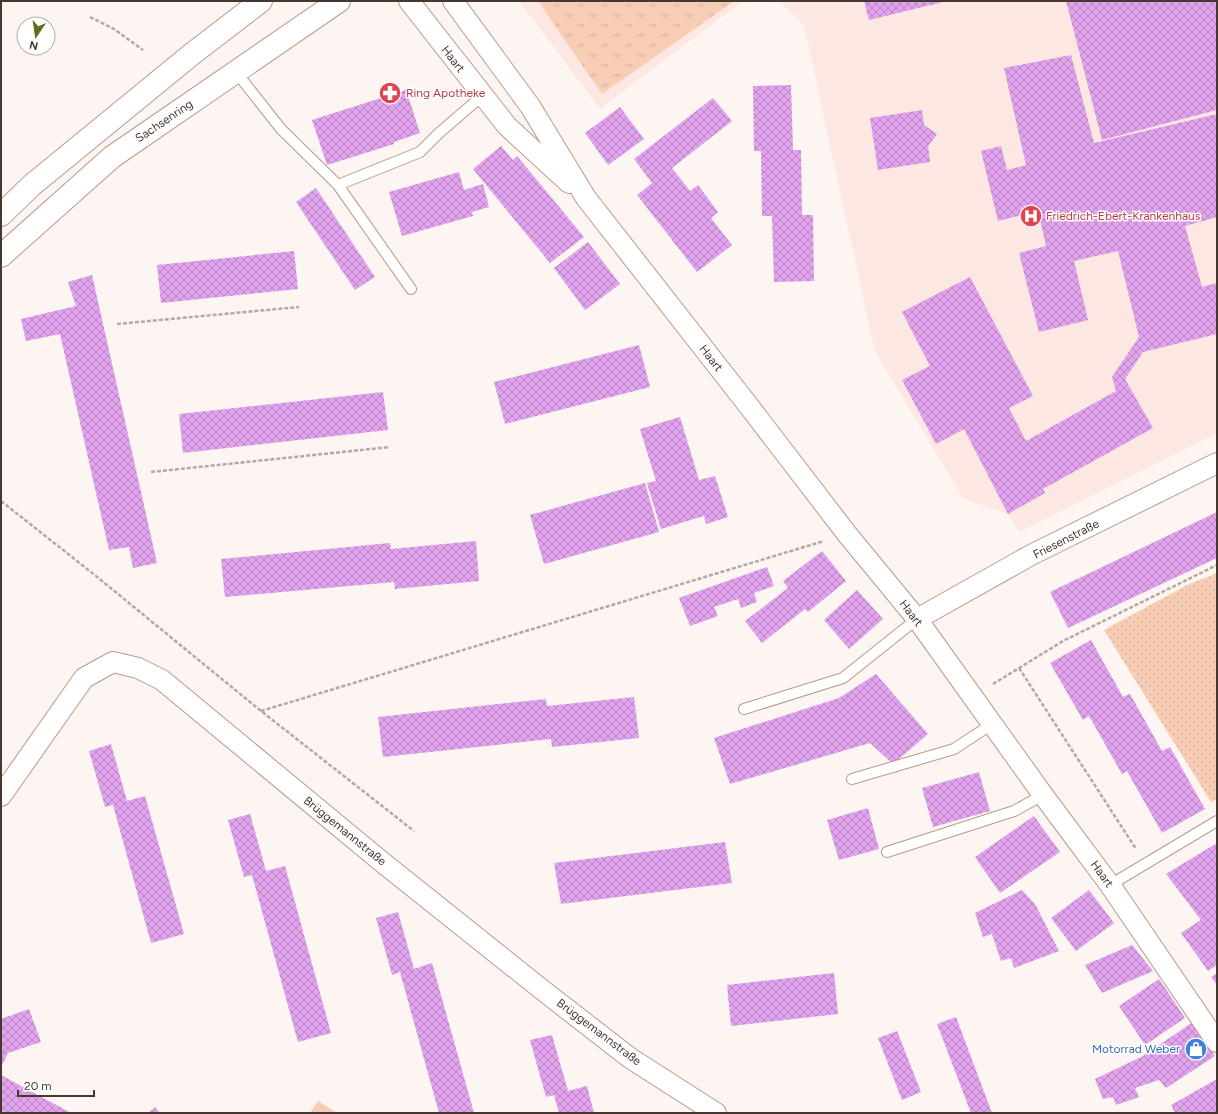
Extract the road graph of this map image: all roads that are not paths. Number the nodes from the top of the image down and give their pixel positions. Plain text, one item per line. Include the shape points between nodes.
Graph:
1 (261, 1) edge
2 (339, 1) edge
3 (409, 1) edge
4 (453, 1) edge
5 (236, 72) junction
6 (482, 96) junction
7 (338, 186) junction
8 (586, 198) junction
9 (1, 215) edge
10 (1, 256) edge
11 (411, 288) dead end
12 (1217, 463) edge
13 (917, 619) junction
14 (744, 709) dead end
15 (992, 724) junction
16 (852, 779) dead end
17 (1043, 795) junction
18 (1, 796) edge
19 (1217, 821) edge
20 (887, 852) dead end
21 (1110, 885) junction
22 (1217, 1042) edge
23 (716, 1113) edge

1 - 9 main road via 173,69 32,185
2 - 5 main road, Sachsenring
3 - 6 street, Haart
4 - 8 street, Haart via 530,106
5 - 7 lane via 281,129
5 - 10 main road, Sachsenring via 112,157
6 - 7 lane via 420,152
6 - 8 street, Haart via 506,126
7 - 11 lane
8 - 13 street, Haart via 847,534
12 - 13 street, Friesenstraße via 1031,555
13 - 14 lane via 843,678
13 - 15 street, Haart
15 - 16 lane via 954,750
15 - 17 street, Haart
17 - 20 lane via 1014,811
17 - 21 street, Haart
18 - 23 street, Brüggemannstraße via 84,678 113,662 138,668 162,680 382,862 630,1058
19 - 21 lane
21 - 22 street, Haart

